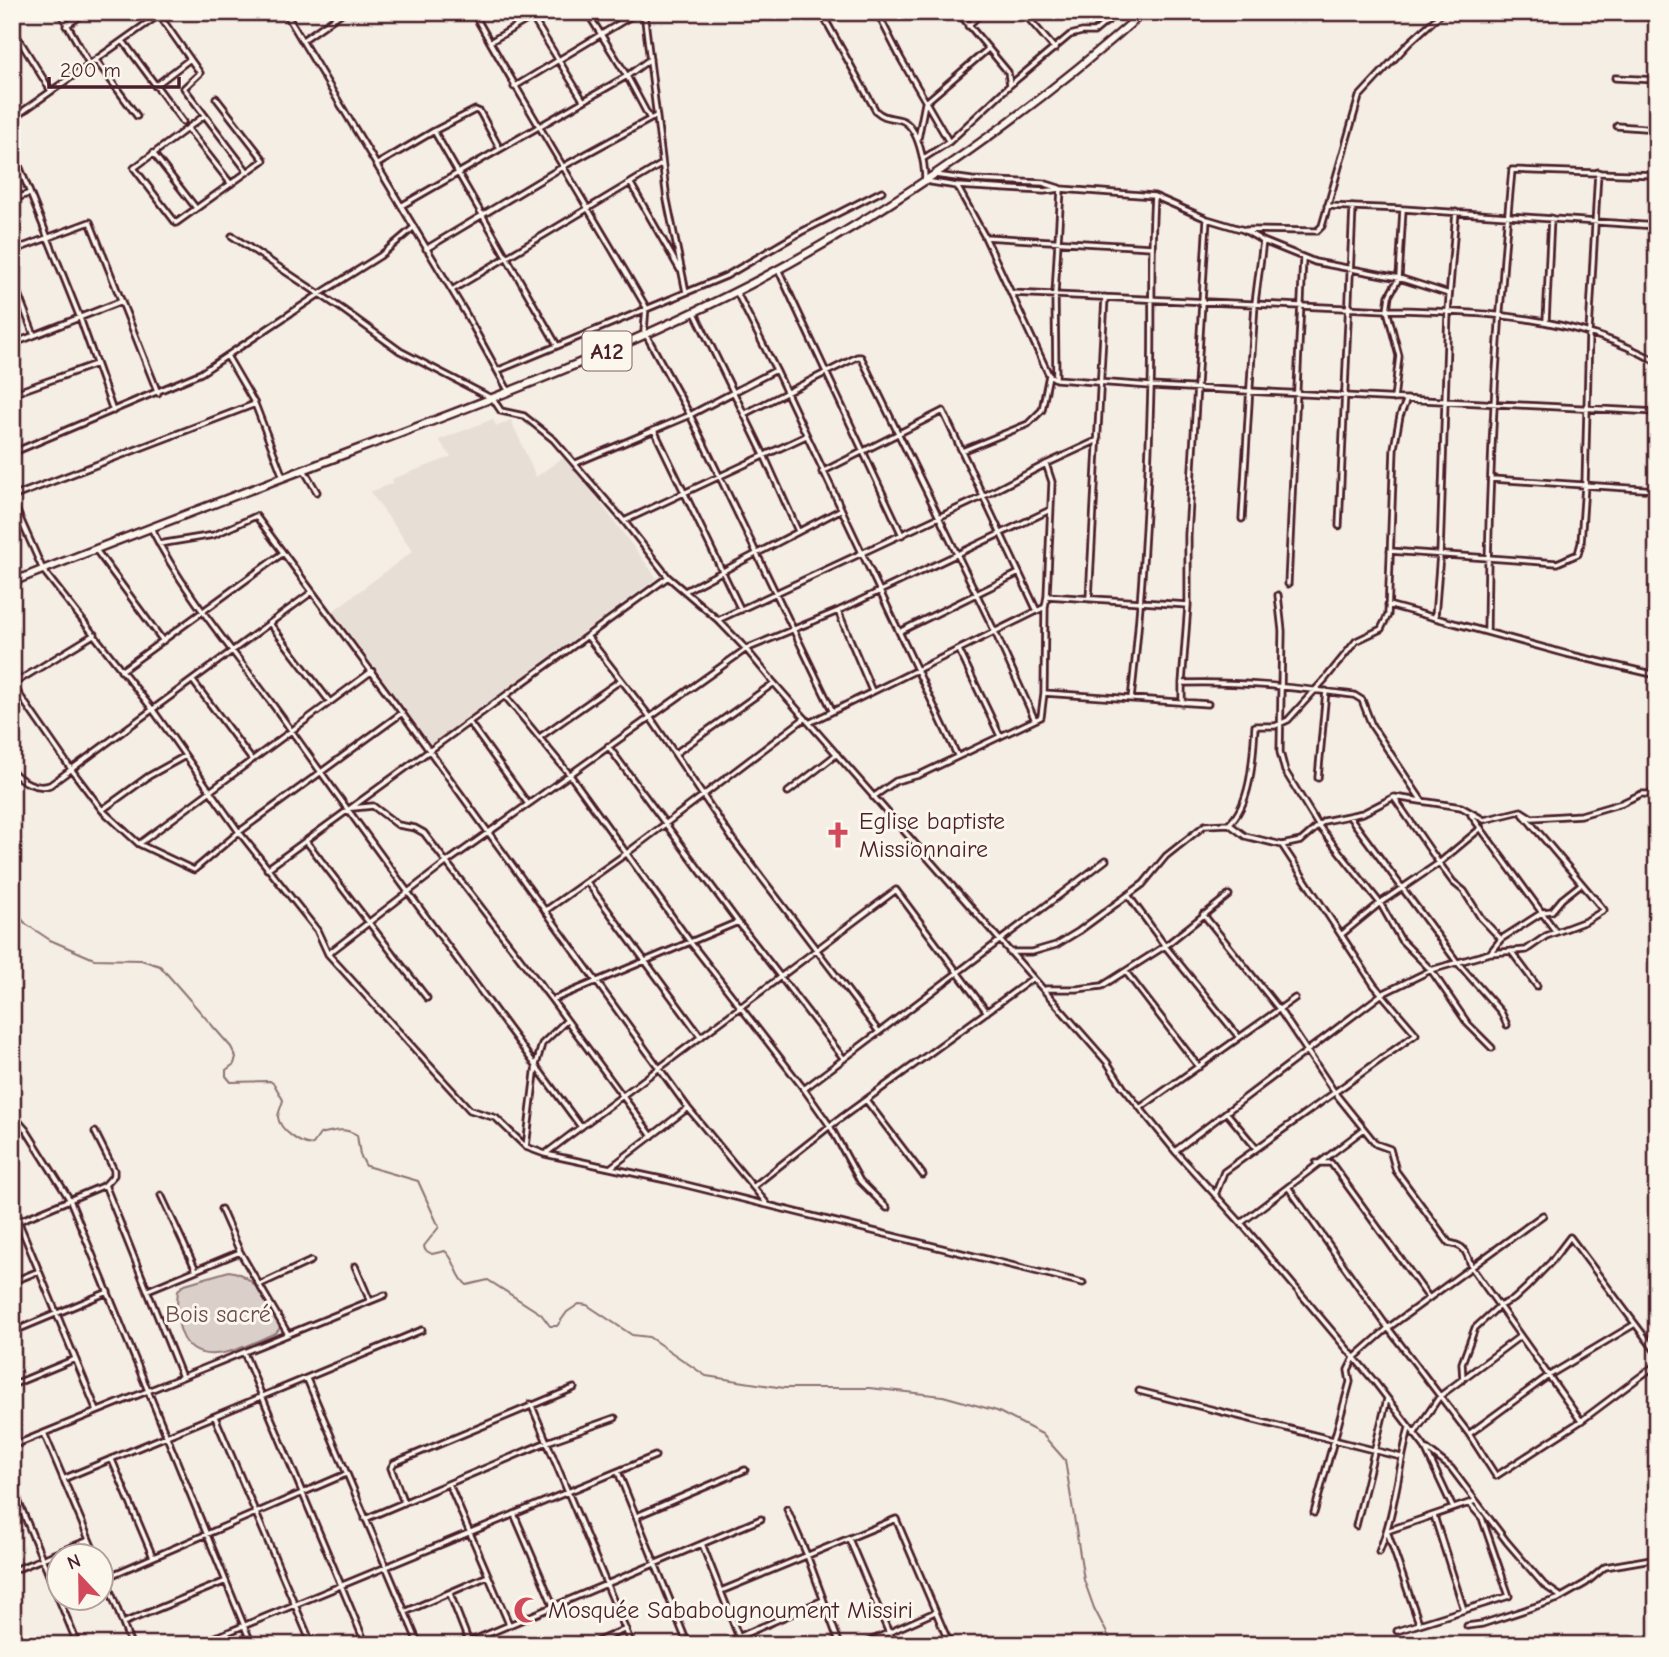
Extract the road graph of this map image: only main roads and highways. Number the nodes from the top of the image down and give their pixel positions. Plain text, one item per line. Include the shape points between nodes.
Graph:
1 (1144, 12) edge
2 (12, 582) edge

1 - 2 main road, A12 via 1089,61 933,175 736,291 493,399

